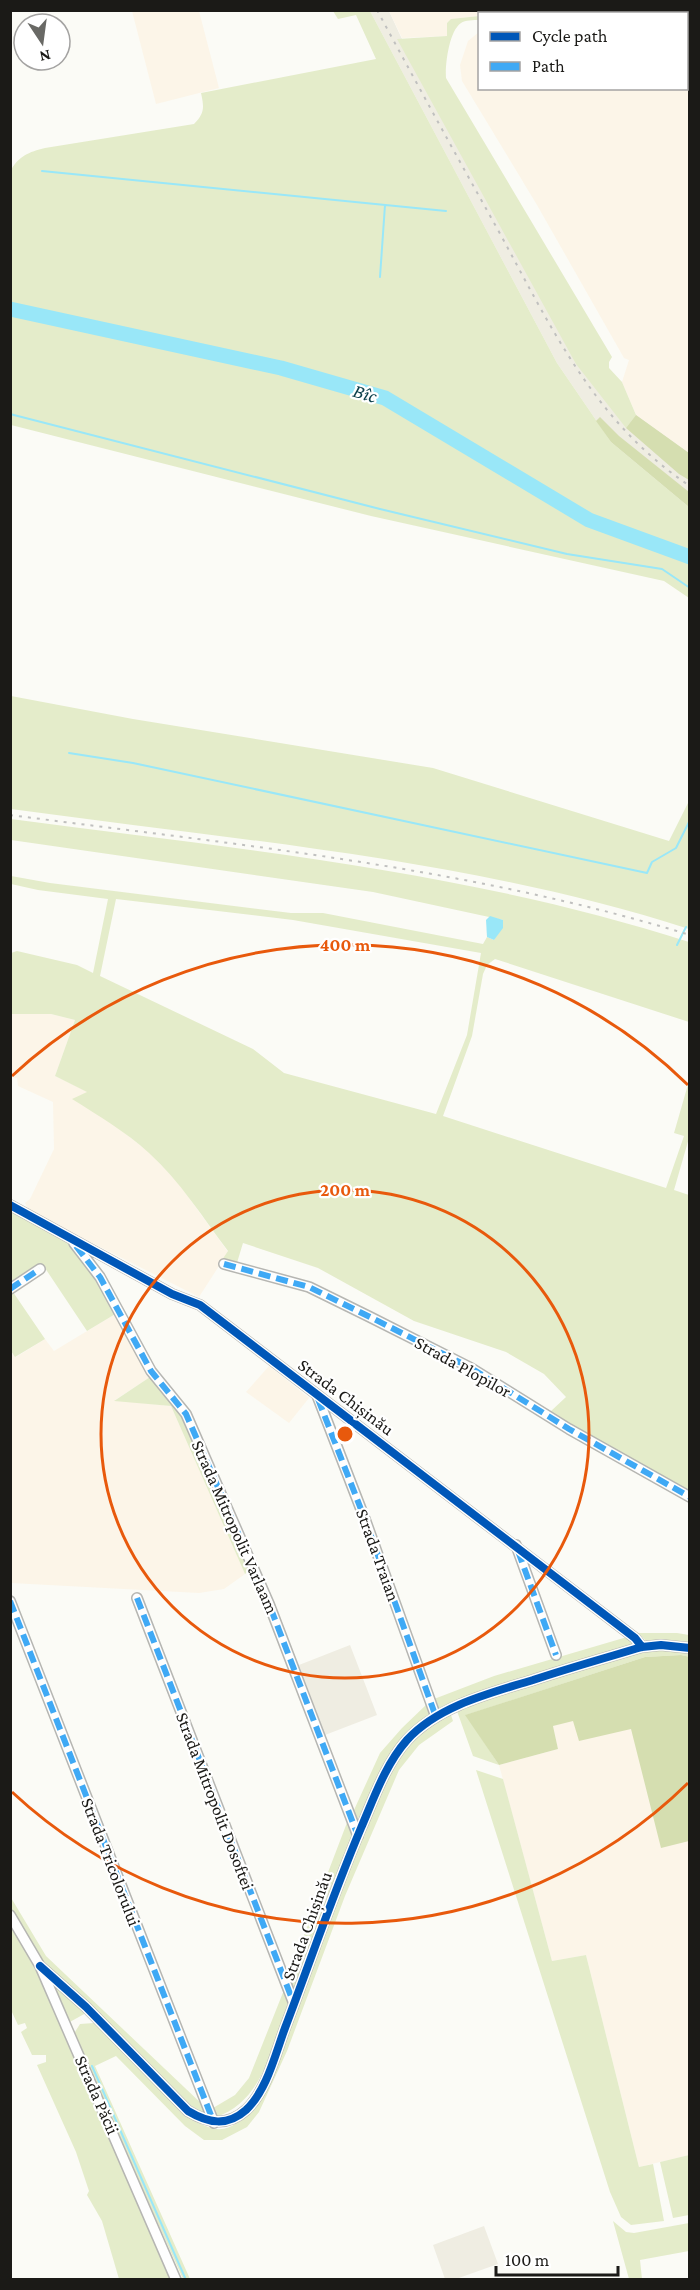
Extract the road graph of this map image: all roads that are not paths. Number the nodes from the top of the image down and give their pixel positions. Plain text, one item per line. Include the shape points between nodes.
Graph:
1 (10, 1205) edge
2 (72, 1240) junction
3 (224, 1264) dead end
4 (40, 1269) dead end
5 (10, 1289) edge
6 (316, 1393) junction
7 (690, 1497) edge
8 (516, 1545) junction
9 (137, 1598) dead end
10 (10, 1601) edge
11 (642, 1647) junction
12 (690, 1648) edge
13 (556, 1655) dead end
14 (436, 1717) junction
15 (358, 1836) junction
16 (10, 1915) edge
17 (40, 1965) junction
18 (294, 2004) junction
19 (214, 2123) junction
20 (176, 2280) edge

1 - 2 street, Strada Chișinău
2 - 6 street, Strada Chișinău via 200,1305
2 - 15 street, Strada Mitropolit Varlaam via 100,1277 151,1371 186,1414 269,1604
3 - 7 street, Strada Plopilor via 309,1287 370,1317 471,1368
4 - 5 street
6 - 8 street, Strada Chișinău
6 - 14 street, Strada Traian
8 - 11 street, Strada Chișinău
8 - 13 street
9 - 18 street, Strada Mitropolit Dosoftei
10 - 19 street, Strada Tricolorului
11 - 12 street, Strada Chișinău
11 - 14 street, Strada Chișinău via 495,1691
14 - 15 street, Strada Chișinău via 398,1752
15 - 18 street, Strada Chișinău
16 - 17 street, Strada Păcii
17 - 19 street via 188,2111
17 - 20 street, Strada Păcii
18 - 19 street, Strada Chișinău via 257,2096 236,2117

